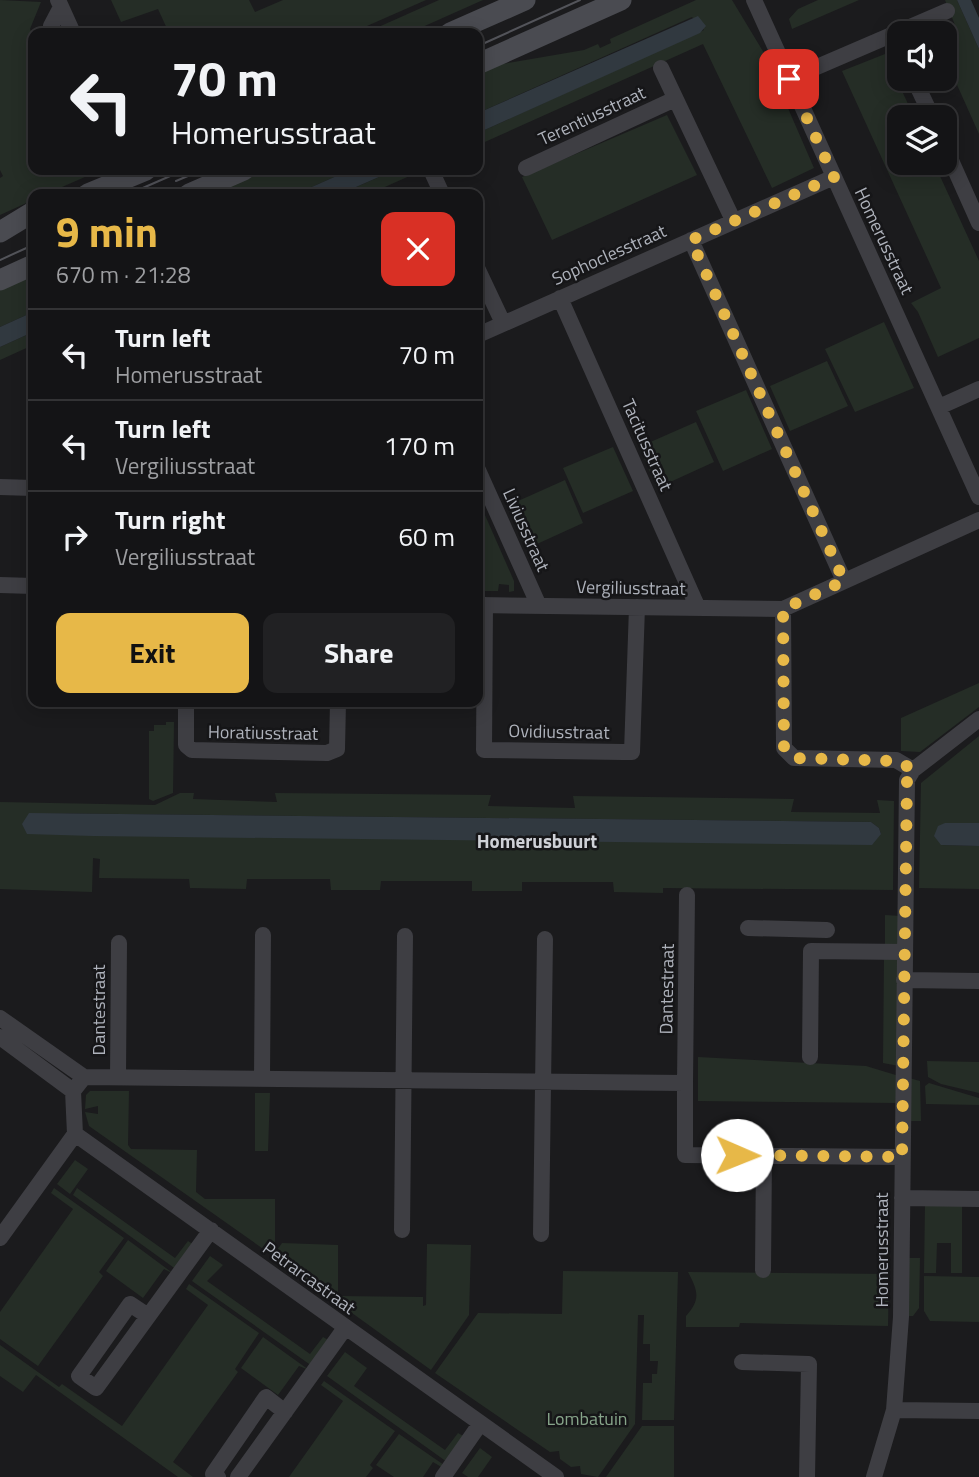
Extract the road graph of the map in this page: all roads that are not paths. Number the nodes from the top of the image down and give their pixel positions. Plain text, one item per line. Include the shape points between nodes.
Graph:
1 (524, 0) edge
2 (621, 0) edge
3 (761, 2) edge
4 (59, 4) edge
5 (947, 12) dead end
6 (931, 21) edge
7 (52, 28) edge
8 (71, 28) edge
9 (461, 28) edge
10 (887, 44) edge
11 (483, 62) edge
12 (661, 68) dead end
13 (789, 79) junction
14 (675, 99) junction
15 (526, 168) dead end
16 (957, 174) edge
17 (134, 175) edge
18 (233, 175) edge
19 (834, 177) junction
20 (100, 189) edge
21 (201, 189) edge
22 (28, 215) edge
23 (733, 220) junction
24 (979, 223) edge
25 (0, 232) edge
26 (691, 240) junction
27 (28, 267) edge
28 (0, 280) edge
29 (483, 281) edge
30 (560, 298) junction
31 (503, 323) junction
32 (483, 333) edge
33 (979, 389) edge
34 (939, 407) junction
35 (483, 481) edge
36 (0, 486) edge
37 (28, 488) edge
38 (979, 497) edge
39 (979, 520) edge
40 (844, 581) junction
41 (0, 585) edge
42 (28, 586) edge
43 (483, 605) edge
44 (539, 606) junction
45 (637, 607) junction
46 (698, 608) junction
47 (783, 609) junction
48 (483, 678) edge
49 (186, 707) edge
50 (338, 707) edge
51 (979, 719) edge
52 (913, 769) junction
53 (687, 895) dead end
54 (748, 928) dead end
55 (263, 935) dead end
56 (405, 936) dead end
57 (545, 939) dead end
58 (119, 943) dead end
59 (811, 951) junction
60 (905, 952) junction
61 (904, 980) junction
62 (979, 981) edge
63 (0, 1018) edge
64 (0, 1037) edge
65 (810, 1057) dead end
66 (84, 1077) junction
67 (118, 1077) junction
68 (262, 1079) junction
69 (404, 1080) junction
70 (544, 1082) junction
71 (685, 1083) junction
72 (73, 1091) junction
73 (75, 1134) junction
74 (764, 1155) junction
75 (902, 1157) junction
76 (902, 1198) junction
77 (979, 1199) edge
78 (3, 1228) edge
79 (211, 1230) junction
80 (402, 1230) dead end
81 (541, 1234) dead end
82 (763, 1270) dead end
83 (148, 1317) junction
84 (345, 1328) junction
85 (742, 1362) dead end
86 (894, 1410) junction
87 (979, 1411) edge
88 (285, 1412) junction
89 (480, 1424) junction
90 (218, 1477) edge
91 (238, 1477) edge
92 (443, 1477) edge
93 (556, 1477) edge
94 (807, 1477) edge
95 (874, 1477) edge

1 - 9 main road
2 - 11 main road
3 - 13 street, Homerusstraat
4 - 7 street
4 - 8 street
5 - 6 street
10 - 13 street
12 - 14 street, Terentiusstraat
13 - 19 street, Homerusstraat
14 - 15 street, Terentiusstraat
14 - 23 street, Terentiusstraat
16 - 24 street
17 - 20 main road
18 - 21 main road
19 - 23 street, Sophoclesstraat
19 - 34 street, Homerusstraat
22 - 25 main road
23 - 26 street, Sophoclesstraat
26 - 30 street, Sophoclesstraat
26 - 40 street
27 - 28 main road
29 - 31 street
30 - 31 street, Sophoclesstraat
30 - 46 street, Tacitusstraat
31 - 32 street, Sophoclesstraat
33 - 34 street
34 - 38 street, Homerusstraat
35 - 44 street, Liviusstraat
36 - 37 street
39 - 40 street, Vergiliusstraat
40 - 47 street, Vergiliusstraat
41 - 42 street
43 - 44 street, Vergiliusstraat
44 - 45 street, Vergiliusstraat
45 - 46 street, Vergiliusstraat
45 - 48 street, Ovidiusstraat via 632,752 484,750
46 - 47 street, Vergiliusstraat
47 - 52 street via 787,754 794,758 896,761
49 - 50 street, Horatiusstraat via 186,745 192,750 327,753 337,749
51 - 52 street
52 - 60 street, Homerusstraat via 907,780
53 - 71 street, Dantestraat
54 - 59 street via 819,929
55 - 68 street
56 - 69 street
57 - 70 street
58 - 67 street, Dantestraat
59 - 60 street
59 - 65 street
60 - 61 street, Homerusstraat
61 - 62 street
61 - 75 street, Homerusstraat
63 - 66 street, Dantestraat
64 - 72 street
66 - 67 street, Dantestraat
66 - 72 street, Dantestraat
67 - 68 street, Dantestraat
68 - 69 street, Dantestraat
69 - 70 street, Dantestraat
69 - 80 street
70 - 71 street, Dantestraat
70 - 81 street
71 - 74 street, Dantestraat via 685,1155
72 - 73 street
73 - 78 street
73 - 79 street, Petrarcastraat
74 - 75 street, Dantestraat
74 - 82 street
75 - 76 street, Homerusstraat
76 - 77 street
76 - 86 street, Homerusstraat via 901,1318
79 - 83 street
79 - 84 street, Petrarcastraat
83 - 83 street via 130,1304 79,1376 96,1388
84 - 88 street
84 - 89 street, Petrarcastraat
85 - 94 street via 809,1364
86 - 87 street
86 - 95 street, Homerusstraat
88 - 90 street via 266,1397 213,1474
88 - 91 street
89 - 92 street
89 - 93 street, Petrarcastraat

